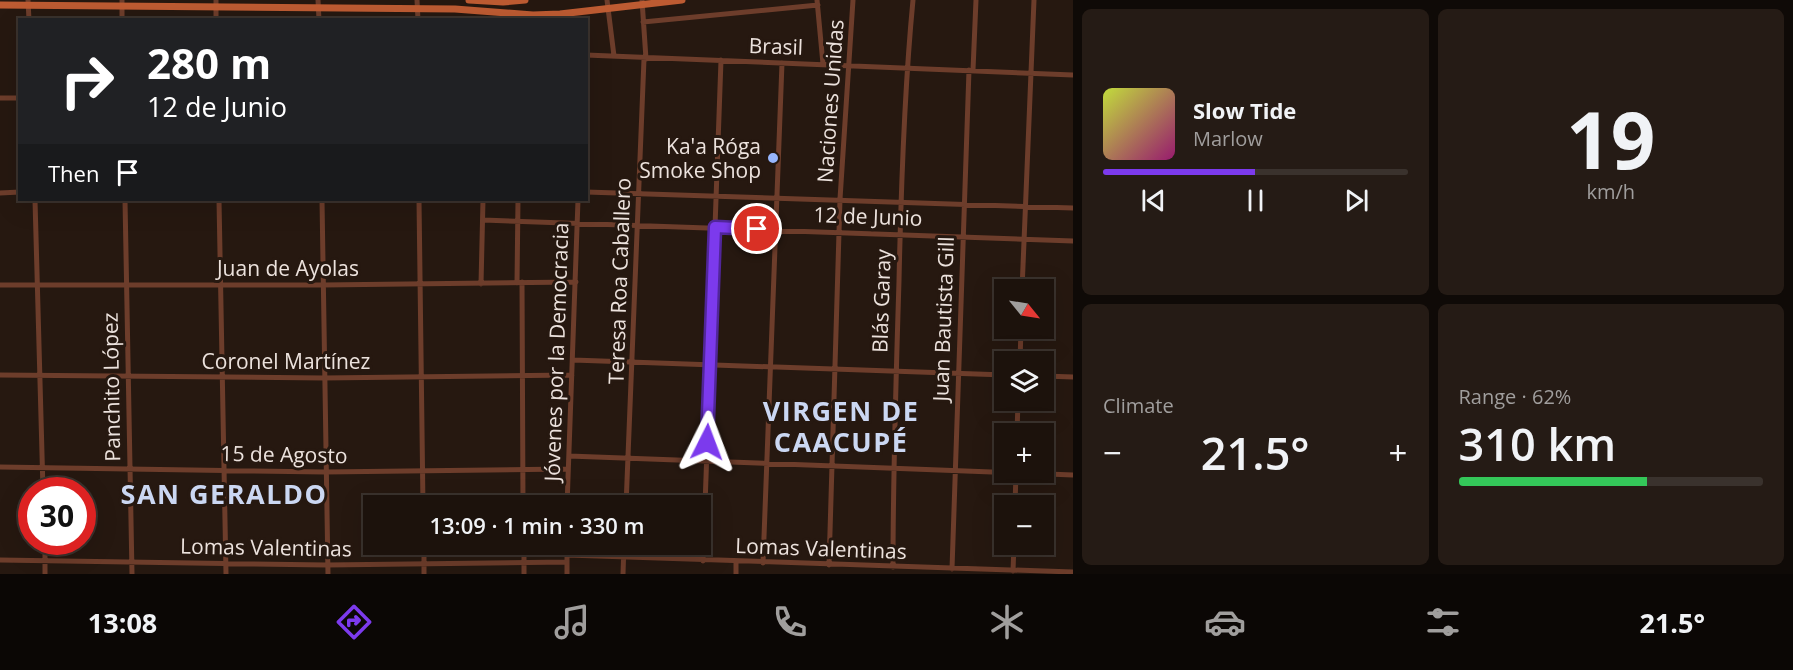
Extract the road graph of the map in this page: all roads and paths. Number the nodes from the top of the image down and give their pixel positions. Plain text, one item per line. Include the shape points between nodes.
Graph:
1 (417, 0) edge
2 (469, 0) edge
3 (525, 0) edge
4 (682, 0) edge
5 (853, 0) edge
6 (913, 0) edge
7 (976, 0) edge
8 (1034, 0) edge
9 (642, 2) edge
10 (818, 2) edge
11 (28, 3) edge
12 (319, 3) edge
13 (122, 4) edge
14 (216, 4) edge
15 (608, 4) edge
16 (0, 5) edge
17 (418, 8) junction
18 (490, 11) junction
19 (29, 18) edge
20 (418, 18) edge
21 (489, 18) edge
22 (644, 22) junction
23 (588, 55) edge
24 (614, 56) junction
25 (645, 59) junction
26 (721, 60) junction
27 (782, 63) junction
28 (823, 64) junction
29 (848, 65) junction
30 (907, 68) junction
31 (971, 70) junction
32 (1032, 72) junction
33 (1073, 75) edge
34 (0, 98) edge
35 (18, 98) edge
36 (18, 192) edge
37 (588, 192) edge
38 (0, 193) edge
39 (638, 193) junction
40 (716, 196) junction
41 (778, 197) junction
42 (840, 199) junction
43 (35, 201) edge
44 (125, 201) edge
45 (219, 201) edge
46 (322, 201) edge
47 (419, 201) edge
48 (483, 201) edge
49 (518, 201) edge
50 (578, 201) edge
51 (901, 201) junction
52 (963, 204) junction
53 (1025, 206) junction
54 (1073, 208) edge
55 (483, 220) junction
56 (517, 221) junction
57 (577, 223) junction
58 (637, 225) junction
59 (715, 227) junction
60 (777, 229) junction
61 (838, 232) junction
62 (900, 234) junction
63 (963, 236) junction
64 (1024, 239) junction
65 (1073, 241) edge
66 (1022, 279) edge
67 (519, 282) junction
68 (576, 282) junction
69 (420, 284) junction
70 (481, 284) junction
71 (0, 285) edge
72 (37, 285) junction
73 (125, 285) junction
74 (219, 285) junction
75 (323, 285) junction
76 (573, 360) junction
77 (633, 362) junction
78 (711, 364) junction
79 (771, 366) junction
80 (834, 368) junction
81 (896, 370) junction
82 (958, 373) junction
83 (0, 375) edge
84 (40, 375) junction
85 (572, 375) junction
86 (994, 375) edge
87 (127, 376) junction
88 (523, 376) junction
89 (1054, 376) edge
90 (222, 377) junction
91 (421, 377) junction
92 (1073, 377) edge
93 (324, 378) junction
94 (569, 456) junction
95 (629, 459) junction
96 (706, 462) junction
97 (767, 464) junction
98 (832, 466) junction
99 (0, 467) edge
100 (42, 467) junction
101 (129, 468) junction
102 (523, 469) junction
103 (567, 469) junction
104 (892, 469) junction
105 (223, 470) junction
106 (422, 470) junction
107 (955, 471) junction
108 (325, 472) junction
109 (994, 472) edge
110 (1054, 474) edge
111 (1073, 475) edge
112 (42, 477) edge
113 (423, 495) edge
114 (524, 495) edge
115 (567, 495) edge
116 (627, 495) edge
117 (45, 555) edge
118 (424, 555) edge
119 (524, 555) edge
120 (567, 555) edge
121 (1014, 555) edge
122 (624, 558) junction
123 (567, 559) junction
124 (0, 560) edge
125 (45, 561) junction
126 (524, 561) junction
127 (703, 561) junction
128 (131, 562) junction
129 (736, 562) junction
130 (226, 563) junction
131 (763, 563) junction
132 (424, 564) junction
133 (810, 564) junction
134 (327, 565) junction
135 (829, 565) junction
136 (893, 567) junction
137 (952, 569) junction
138 (903, 571) edge
139 (1013, 571) junction
140 (999, 572) edge
141 (1073, 572) edge
142 (45, 574) edge
143 (132, 574) edge
144 (226, 574) edge
145 (328, 574) edge
146 (424, 574) edge
147 (524, 574) edge
148 (567, 574) edge
149 (623, 574) edge
150 (736, 574) edge
151 (810, 574) edge

1 - 17 street
2 - 3 main road
4 - 9 main road
5 - 29 street, Naciones Unidas
6 - 30 street, Blás Garay
7 - 31 street, Juan Bautista Gill
8 - 32 street
9 - 15 main road
9 - 22 street, Teresa Roa Caballero
10 - 22 street
10 - 28 street, Naciones Unidas
11 - 13 main road
11 - 16 main road
11 - 19 street
12 - 14 main road
12 - 17 main road
13 - 14 main road
15 - 18 main road via 560,14
15 - 24 street
17 - 18 main road
17 - 20 street
18 - 21 street
22 - 25 street, Teresa Roa Caballero
23 - 24 street, Brasil
24 - 25 street, Brasil
25 - 26 street, Brasil
25 - 39 street, Teresa Roa Caballero
26 - 27 street, Brasil
26 - 40 street
27 - 28 street, Brasil
27 - 41 street
28 - 29 street, Brasil
29 - 30 street, Brasil
29 - 42 street, Naciones Unidas
30 - 31 street, Brasil
30 - 51 street, Blás Garay
31 - 32 street, Brasil
31 - 52 street, Juan Bautista Gill
32 - 33 street, Brasil
32 - 53 street
34 - 35 street
36 - 38 street
37 - 39 street, 12 de Junio
39 - 40 street, 12 de Junio
39 - 58 street, Teresa Roa Caballero
40 - 41 street, 12 de Junio
40 - 59 street
41 - 42 street, 12 de Junio
41 - 60 street
42 - 51 street, 12 de Junio
42 - 61 street, Naciones Unidas
43 - 72 street
44 - 73 street, Panchito López
45 - 74 street
46 - 75 street
47 - 69 street
48 - 55 street
49 - 56 street
50 - 57 street, Jóvenes por la Democracia
51 - 52 street, 12 de Junio
51 - 62 street, Blás Garay
52 - 53 street, 12 de Junio
52 - 63 street, Juan Bautista Gill
53 - 54 street, 12 de Junio
53 - 64 street
55 - 56 street, 12 de Junio
55 - 70 street
56 - 57 street, 12 de Junio
56 - 67 street
57 - 58 street, 12 de Junio
57 - 68 street, Jóvenes por la Democracia
58 - 59 street, 12 de Junio
58 - 77 street, Teresa Roa Caballero
59 - 60 street, 12 de Junio
59 - 78 street
60 - 61 street, 12 de Junio
60 - 79 street
61 - 62 street, 12 de Junio
61 - 80 street, Naciones Unidas
62 - 63 street, 12 de Junio
62 - 81 street, Blás Garay
63 - 64 street, 12 de Junio
63 - 82 street, Juan Bautista Gill
64 - 65 street, 12 de Junio
64 - 66 street
67 - 68 street, Juan de Ayolas
67 - 70 street, Juan de Ayolas
67 - 88 street
68 - 76 street, Jóvenes por la Democracia
69 - 70 street, Juan de Ayolas
69 - 75 street, Juan de Ayolas
69 - 91 street
71 - 72 street, Juan de Ayolas
72 - 73 street, Juan de Ayolas
72 - 84 street
73 - 74 street, Juan de Ayolas
73 - 87 street, Panchito López
74 - 75 street, Juan de Ayolas
74 - 90 street
75 - 93 street
76 - 77 street
76 - 85 street, Jóvenes por la Democracia
77 - 78 street
77 - 95 street, Teresa Roa Caballero
78 - 79 street
78 - 96 street
79 - 80 street
79 - 97 street
80 - 81 street
80 - 98 street, Naciones Unidas
81 - 82 street
81 - 104 street, Blás Garay
82 - 86 street
82 - 107 street, Juan Bautista Gill
83 - 84 street, Coronel Martínez
84 - 87 street, Coronel Martínez
84 - 100 street
85 - 88 street, Coronel Martínez
85 - 94 street, Jóvenes por la Democracia
87 - 90 street, Coronel Martínez
87 - 101 street, Panchito López
88 - 91 street, Coronel Martínez
88 - 102 street
89 - 92 street
90 - 93 street, Coronel Martínez
90 - 105 street
91 - 93 street, Coronel Martínez
91 - 106 street
93 - 108 street
94 - 95 street
94 - 103 street, Jóvenes por la Democracia
95 - 96 street
95 - 116 street, Teresa Roa Caballero
96 - 97 street
96 - 127 street
97 - 98 street
97 - 131 street
98 - 104 street
98 - 135 street, Naciones Unidas
99 - 100 street, 15 de Agosto
100 - 101 street, 15 de Agosto
100 - 112 street
101 - 105 street, 15 de Agosto
101 - 128 street, Panchito López
102 - 103 street, 15 de Agosto
102 - 106 street, 15 de Agosto
102 - 114 street
103 - 115 street, Jóvenes por la Democracia
104 - 107 street
104 - 136 street, Blás Garay
105 - 108 street, 15 de Agosto
105 - 130 street
106 - 108 street, 15 de Agosto
106 - 113 street
107 - 109 street
107 - 137 street, Juan Bautista Gill
108 - 134 street
110 - 111 street
117 - 125 street
118 - 132 street
119 - 126 street
120 - 123 street
121 - 139 street
122 - 123 street, Lomas Valentinas
122 - 127 street, Lomas Valentinas
122 - 149 street
123 - 126 street, Lomas Valentinas
123 - 148 street
124 - 125 street, Lomas Valentinas
125 - 128 street, Lomas Valentinas
125 - 142 street
126 - 132 street, Lomas Valentinas
126 - 147 street
127 - 129 street, Lomas Valentinas
128 - 130 street, Lomas Valentinas
128 - 143 street, Panchito López
129 - 131 street, Lomas Valentinas
129 - 150 street
130 - 134 street, Lomas Valentinas
130 - 144 street
131 - 133 street, Lomas Valentinas
132 - 134 street, Lomas Valentinas
132 - 146 street
133 - 135 street, Lomas Valentinas
133 - 151 street
134 - 145 street
135 - 136 street, Lomas Valentinas
136 - 138 street, Lomas Valentinas
137 - 138 street, Lomas Valentinas
137 - 140 street, Lomas Valentinas
139 - 140 street, Lomas Valentinas
139 - 141 street, Lomas Valentinas

